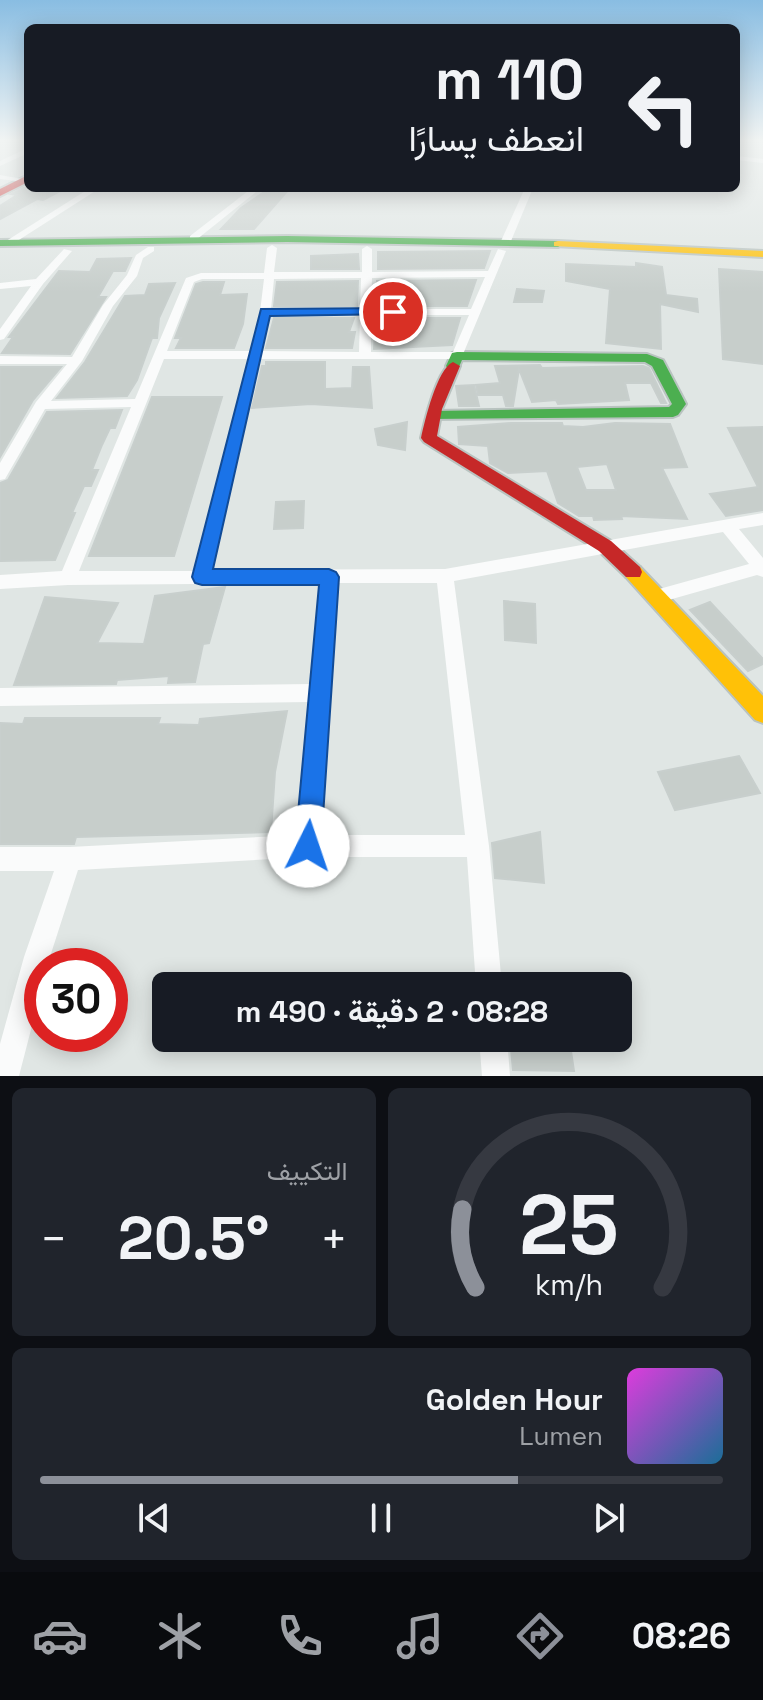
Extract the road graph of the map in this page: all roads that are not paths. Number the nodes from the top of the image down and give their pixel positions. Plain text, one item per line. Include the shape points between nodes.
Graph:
1 (90, 192) edge
2 (252, 192) edge
3 (527, 192) edge
4 (193, 238) junction
5 (504, 246) junction
6 (3, 247) edge
7 (272, 248) junction
8 (151, 249) junction
9 (367, 249) junction
10 (67, 251) junction
11 (763, 254) edge
12 (763, 263) edge
13 (490, 274) junction
14 (367, 275) junction
15 (269, 276) junction
16 (39, 282) junction
17 (0, 286) edge
18 (265, 312) junction
19 (366, 312) junction
20 (475, 312) junction
21 (0, 337) edge
22 (161, 355) junction
23 (255, 355) junction
24 (365, 356) junction
25 (457, 356) junction
26 (0, 360) edge
27 (76, 361) junction
28 (141, 403) junction
29 (41, 405) junction
30 (434, 416) junction
31 (0, 475) edge
32 (763, 519) edge
33 (726, 524) junction
34 (605, 546) junction
35 (762, 569) edge
36 (445, 576) junction
37 (202, 577) junction
38 (329, 577) junction
39 (68, 578) junction
40 (0, 582) edge
41 (658, 596) junction
42 (319, 693) junction
43 (0, 697) edge
44 (760, 704) edge
45 (308, 846) junction
46 (478, 846) junction
47 (0, 859) edge
48 (70, 859) junction
49 (488, 972) edge
50 (494, 1052) edge
51 (5, 1076) edge
52 (496, 1076) edge

1 - 6 street
2 - 4 street
3 - 5 street
4 - 5 main road
4 - 6 main road
5 - 9 main road
5 - 11 main road
5 - 12 main road
5 - 13 street
6 - 10 main road
7 - 8 main road
7 - 9 main road
7 - 15 street
8 - 10 main road
8 - 27 street via 139,257
9 - 14 street
10 - 16 street
13 - 14 street
13 - 20 street
14 - 15 street
14 - 19 street
15 - 18 street
15 - 22 street via 193,278
16 - 17 street
16 - 21 street
18 - 19 street
18 - 23 street
19 - 20 street
19 - 24 street
20 - 25 street
22 - 23 street
22 - 28 street
23 - 24 street
23 - 37 street
24 - 25 street
25 - 30 main road
25 - 30 main road via 647,358 658,363 679,404 673,412
26 - 27 street
27 - 29 street
28 - 29 street
28 - 39 street
29 - 31 street
30 - 34 main road via 428,433 435,443
32 - 33 street
33 - 34 street
33 - 35 street
34 - 36 street
34 - 41 main road
35 - 41 street
36 - 38 street
36 - 46 street
37 - 38 street
37 - 39 street
38 - 42 street
39 - 40 street
41 - 44 main road
42 - 43 street
42 - 45 street
45 - 46 street
45 - 48 street
46 - 49 street
47 - 48 street
48 - 51 street
50 - 52 street

